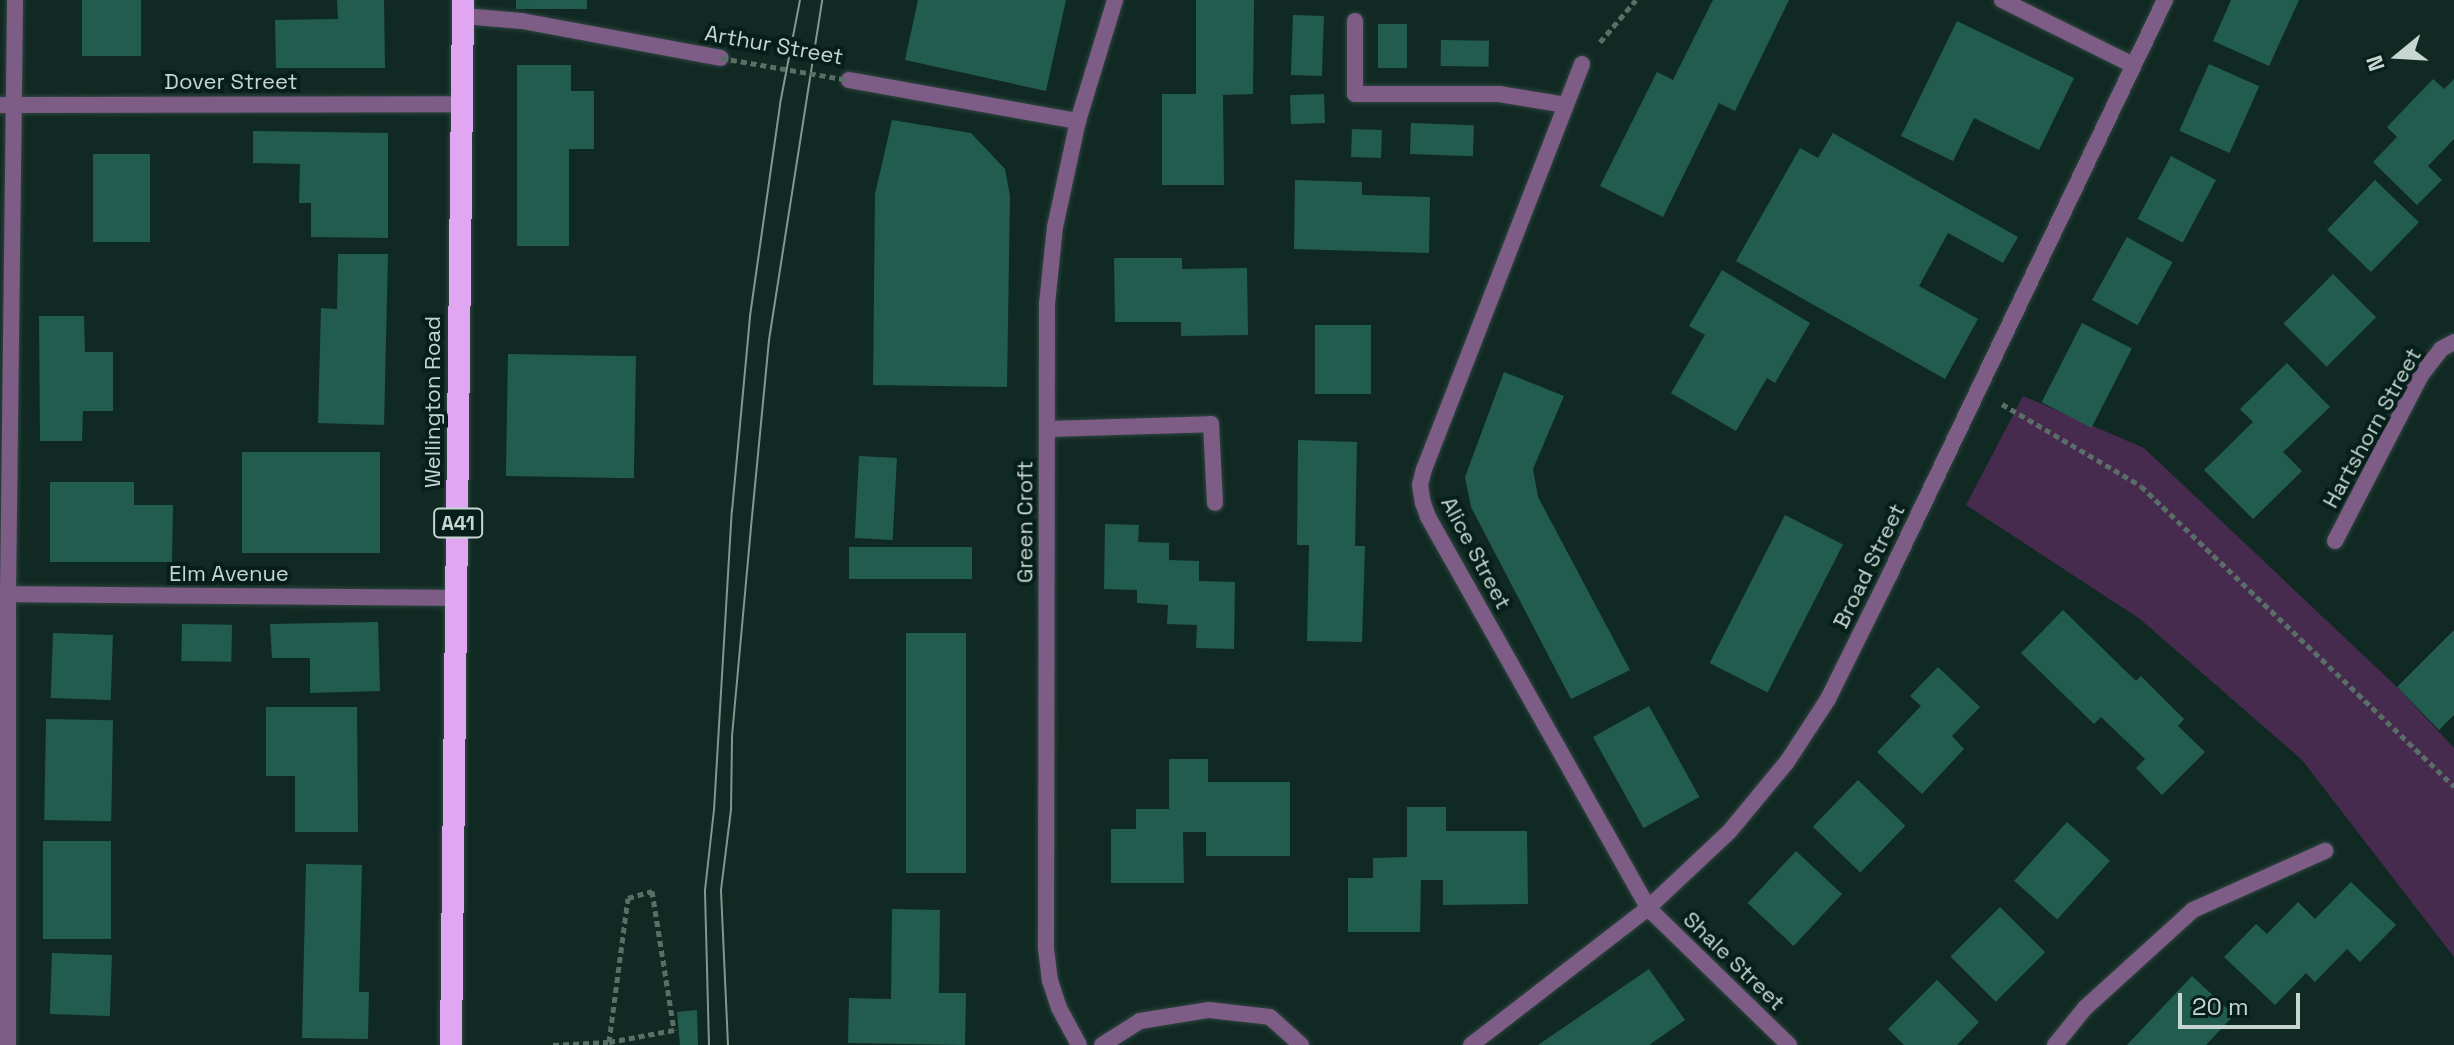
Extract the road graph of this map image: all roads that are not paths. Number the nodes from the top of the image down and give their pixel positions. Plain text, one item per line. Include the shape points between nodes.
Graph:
1 (15, 0) edge
2 (1115, 0) edge
3 (2002, 0) edge
4 (2165, 0) edge
5 (463, 8) edge
6 (1355, 21) dead end
7 (721, 58) road end
8 (1582, 64) road end
9 (2133, 65) junction
10 (849, 80) road end
11 (462, 104) junction
12 (7, 105) edge
13 (1566, 105) junction
14 (1078, 121) junction
15 (2454, 342) edge
16 (1047, 429) junction
17 (1215, 503) dead end
18 (2335, 541) dead end
19 (4, 594) edge
20 (458, 598) junction
21 (2325, 851) dead end
22 (1648, 908) junction
23 (8, 1045) edge
24 (451, 1045) edge
25 (1079, 1045) edge
26 (1102, 1045) edge
27 (1301, 1045) edge
28 (1471, 1045) edge
29 (1789, 1045) edge
30 (2055, 1045) edge

1 - 12 street
2 - 14 street, Green Croft
3 - 9 street
4 - 9 street, Broad Street
5 - 7 street, Arthur Street
5 - 11 highway, Wellington Road / A41
6 - 13 street via 1355,94 1499,94
8 - 13 street, Alice Street
9 - 22 street, Broad Street via 1828,699 1787,762 1729,832
10 - 14 street, Arthur Street
11 - 12 street, Dover Street
11 - 20 highway, Wellington Road / A41
12 - 19 street
13 - 22 street, Alice Street via 1420,485 1428,517
14 - 16 street, Green Croft via 1055,227 1047,304
15 - 18 street, Hartshorn Street via 2441,349 2421,375
16 - 17 street via 1211,424
16 - 25 street, Green Croft via 1046,946 1055,995
19 - 20 street, Elm Avenue
19 - 23 street
20 - 24 highway, Wellington Road / A41
21 - 30 street via 2193,910 2085,1008
22 - 28 street, Broad Street
22 - 29 street, Shale Street
26 - 27 street via 1140,1021 1209,1010 1270,1017

